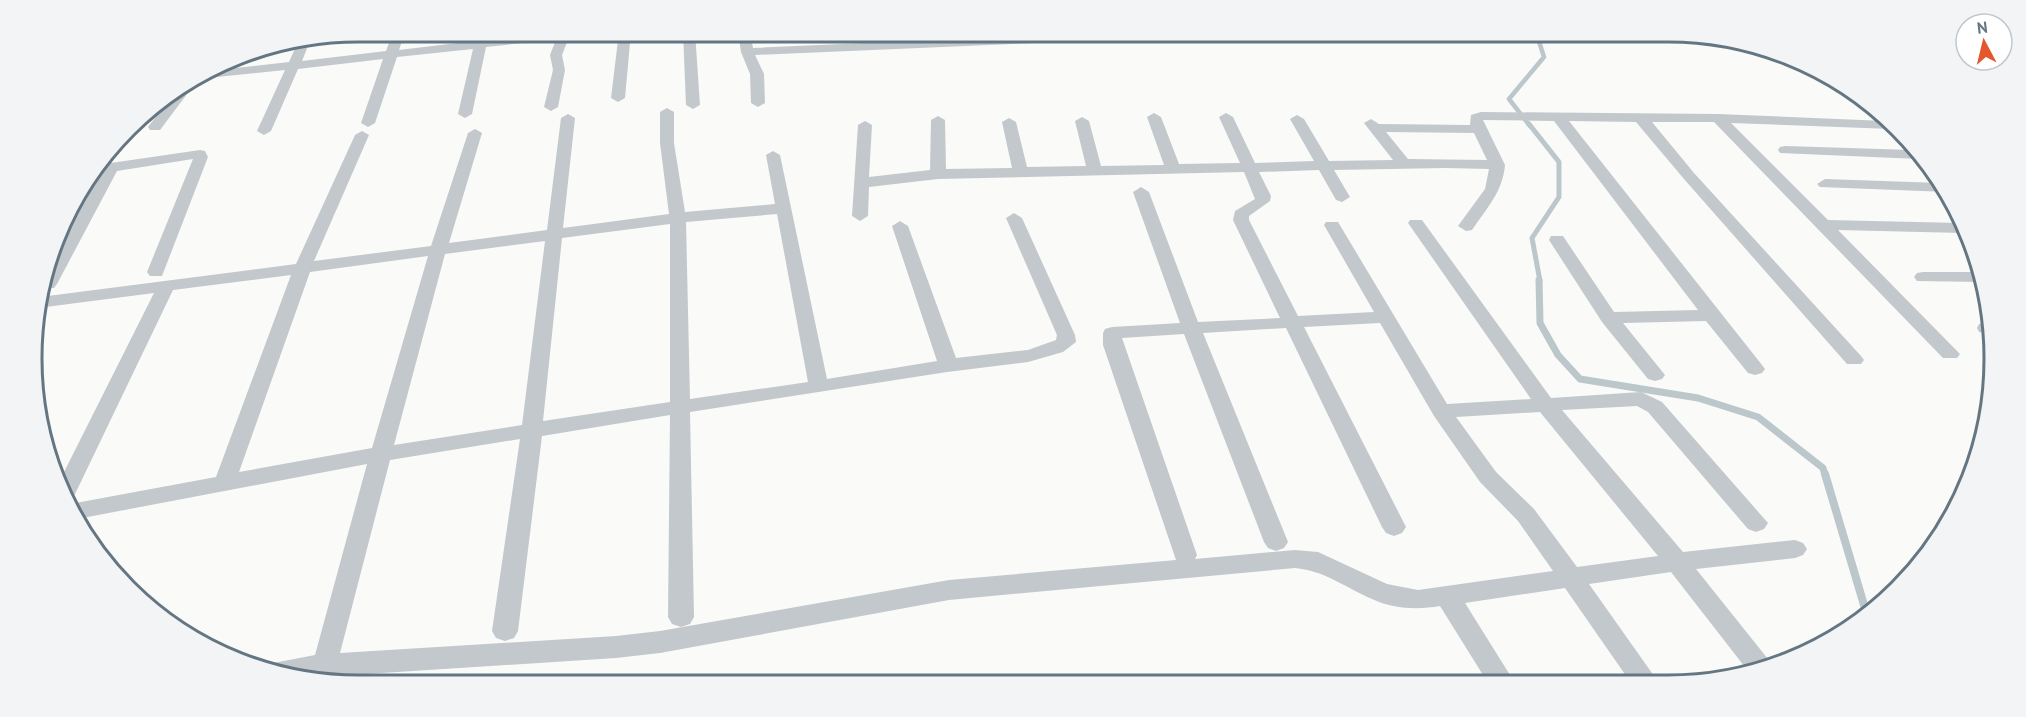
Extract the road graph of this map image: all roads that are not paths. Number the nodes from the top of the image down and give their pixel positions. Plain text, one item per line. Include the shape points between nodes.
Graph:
1 (395, 42) edge
2 (458, 42) edge
3 (480, 42) edge
4 (561, 42) edge
5 (624, 42) edge
6 (690, 42) edge
7 (746, 42) edge
8 (832, 42) edge
9 (904, 42) edge
10 (302, 47) edge
11 (832, 47) junction
12 (747, 52) junction
13 (391, 54) junction
14 (294, 66) junction
15 (221, 74) edge
16 (618, 98) dead end
17 (175, 101) edge
18 (758, 103) dead end
19 (693, 105) dead end
20 (667, 112) dead end
21 (465, 114) dead end
22 (1557, 115) junction
23 (1154, 117) dead end
24 (1226, 117) dead end
25 (1641, 118) junction
26 (1718, 118) junction
27 (1297, 119) dead end
28 (939, 120) dead end
29 (1082, 121) dead end
30 (1009, 122) dead end
31 (865, 125) dead end
32 (1880, 125) edge
33 (155, 127) dead end
34 (1479, 129) junction
35 (264, 130) dead end
36 (475, 133) dead end
37 (1785, 150) dead end
38 (773, 155) dead end
39 (1910, 156) edge
40 (1404, 164) junction
41 (1497, 165) junction
42 (1326, 166) junction
43 (105, 168) edge
44 (1251, 168) junction
45 (1174, 170) junction
46 (104, 171) edge
47 (1095, 172) junction
48 (1022, 173) junction
49 (938, 174) junction
50 (861, 183) junction
51 (1825, 184) dead end
52 (1934, 188) edge
53 (1141, 192) dead end
54 (1342, 197) dead end
55 (785, 208) junction
56 (861, 216) dead end
57 (678, 218) junction
58 (1014, 218) dead end
59 (1416, 223) dead end
60 (1332, 225) dead end
61 (1823, 225) junction
62 (900, 226) dead end
63 (1466, 226) dead end
64 (1955, 228) edge
65 (556, 234) junction
66 (1557, 240) dead end
67 (438, 250) junction
68 (55, 269) edge
69 (302, 269) junction
70 (1923, 276) dead end
71 (1973, 277) edge
72 (161, 279) junction
73 (47, 301) edge
74 (1710, 315) junction
75 (1385, 317) junction
76 (1609, 318) junction
77 (1291, 322) junction
78 (1191, 328) junction
79 (1950, 354) dead end
80 (1854, 360) dead end
81 (949, 366) junction
82 (1755, 369) dead end
83 (1655, 375) dead end
84 (819, 387) junction
85 (1546, 405) junction
86 (680, 407) junction
87 (1441, 411) junction
88 (532, 428) junction
89 (381, 454) junction
90 (225, 482) junction
91 (68, 485) edge
92 (81, 510) edge
93 (1756, 523) dead end
94 (1394, 527) dead end
95 (1276, 542) dead end
96 (1795, 549) dead end
97 (1185, 555) dead end
98 (1677, 562) junction
99 (1570, 576) junction
100 (1447, 596) junction
101 (681, 616) dead end
102 (506, 630) dead end
103 (327, 653) dead end
104 (1756, 662) edge
105 (296, 669) edge
106 (1497, 675) edge
107 (1640, 675) edge

1 - 13 street
2 - 13 street
3 - 21 street
4 - 65 street via 556,55 560,113
5 - 16 street
6 - 19 street
7 - 12 street
8 - 11 street
9 - 11 street
10 - 14 street
11 - 12 street
12 - 18 street via 757,74
13 - 14 street
13 - 69 street via 365,129
14 - 15 street
14 - 35 street
17 - 33 street
20 - 57 street via 667,143
22 - 25 street
22 - 34 street via 1476,118
22 - 74 street
23 - 45 street
24 - 44 street
25 - 26 street
25 - 80 street
26 - 32 street
26 - 61 street
27 - 42 street
28 - 49 street
29 - 47 street
30 - 48 street
31 - 50 street
34 - 40 street via 1372,123
34 - 41 street
36 - 67 street
37 - 39 street
38 - 55 street
40 - 41 street
40 - 42 street
41 - 63 street via 1495,184
42 - 44 street
42 - 54 street
43 - 72 street via 200,154
44 - 45 street
44 - 77 street via 1263,196 1262,201 1241,214 1241,220
45 - 47 street
46 - 68 street
47 - 48 street
48 - 49 street
49 - 50 street
50 - 56 street
51 - 52 street
53 - 78 street
55 - 57 street
55 - 84 street
57 - 65 street
57 - 86 street
58 - 81 street via 1066,342 1040,354
59 - 85 street
60 - 75 street
61 - 64 street
61 - 79 street
62 - 81 street
65 - 67 street
65 - 88 street
66 - 76 street
67 - 69 street
67 - 89 street
69 - 72 street
69 - 90 street
70 - 71 street
72 - 73 street
72 - 91 street
74 - 76 street
74 - 82 street
75 - 77 street
75 - 87 street
76 - 83 street
77 - 78 street
77 - 94 street
78 - 95 street
78 - 97 street via 1116,331 1111,335
81 - 84 street
84 - 86 street
85 - 87 street
85 - 93 street via 1622,398 1649,402
85 - 98 street
86 - 88 street
86 - 101 street
87 - 99 street via 1488,477 1526,515
88 - 89 street
88 - 102 street
89 - 90 street
89 - 103 street
90 - 92 street
96 - 98 street
98 - 99 street
98 - 104 street
99 - 100 street
99 - 107 street
100 - 105 street via 1401,598 1382,593 1318,561 1295,559 949,590 616,647
100 - 106 street

